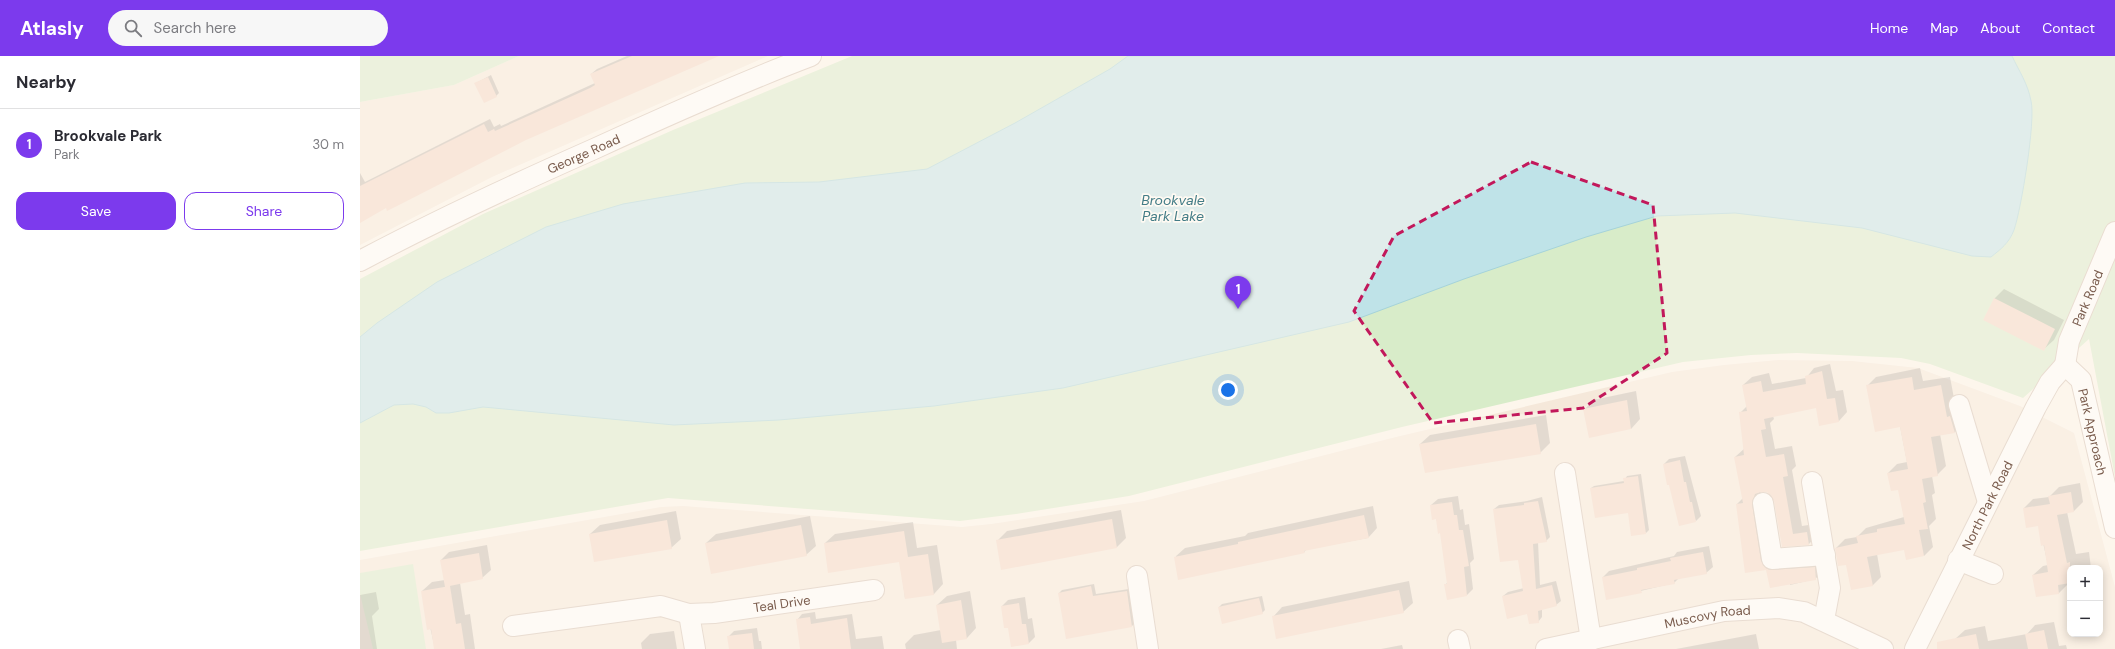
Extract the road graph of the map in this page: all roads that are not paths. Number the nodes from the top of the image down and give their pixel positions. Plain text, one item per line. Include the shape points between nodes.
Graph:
1 (811, 56) edge
2 (787, 60) edge
3 (2115, 232) edge
4 (360, 261) edge
5 (2065, 365) junction
6 (1959, 406) dead end
7 (1565, 472) dead end
8 (1812, 482) dead end
9 (1988, 502) junction
10 (1763, 503) dead end
11 (2115, 528) edge
12 (1825, 555) junction
13 (1958, 560) junction
14 (1992, 574) dead end
15 (1137, 576) dead end
16 (874, 590) dead end
17 (688, 614) junction
18 (1824, 620) junction
19 (513, 626) dead end
20 (1591, 640) junction
21 (694, 649) edge
22 (1148, 649) edge
23 (1546, 649) edge
24 (1883, 649) edge
25 (1915, 649) edge

1 - 2 street, George Road
2 - 4 street, George Road via 498,191
3 - 5 street, Park Road via 2069,341
5 - 9 street, North Park Road via 2050,382
5 - 11 street, Park Approach via 2081,380
6 - 9 street
7 - 20 street
8 - 12 street
9 - 13 street, North Park Road
10 - 12 street via 1772,559
12 - 18 street via 1830,588
13 - 14 street
13 - 25 street, North Park Road
15 - 22 street
16 - 17 street, Teal Drive via 714,613
17 - 19 street, Teal Drive via 661,606
17 - 21 street
18 - 20 street, Muscovy Road via 1804,612 1778,608 1724,611
18 - 24 street, Muscovy Road
20 - 23 street, Muscovy Road

